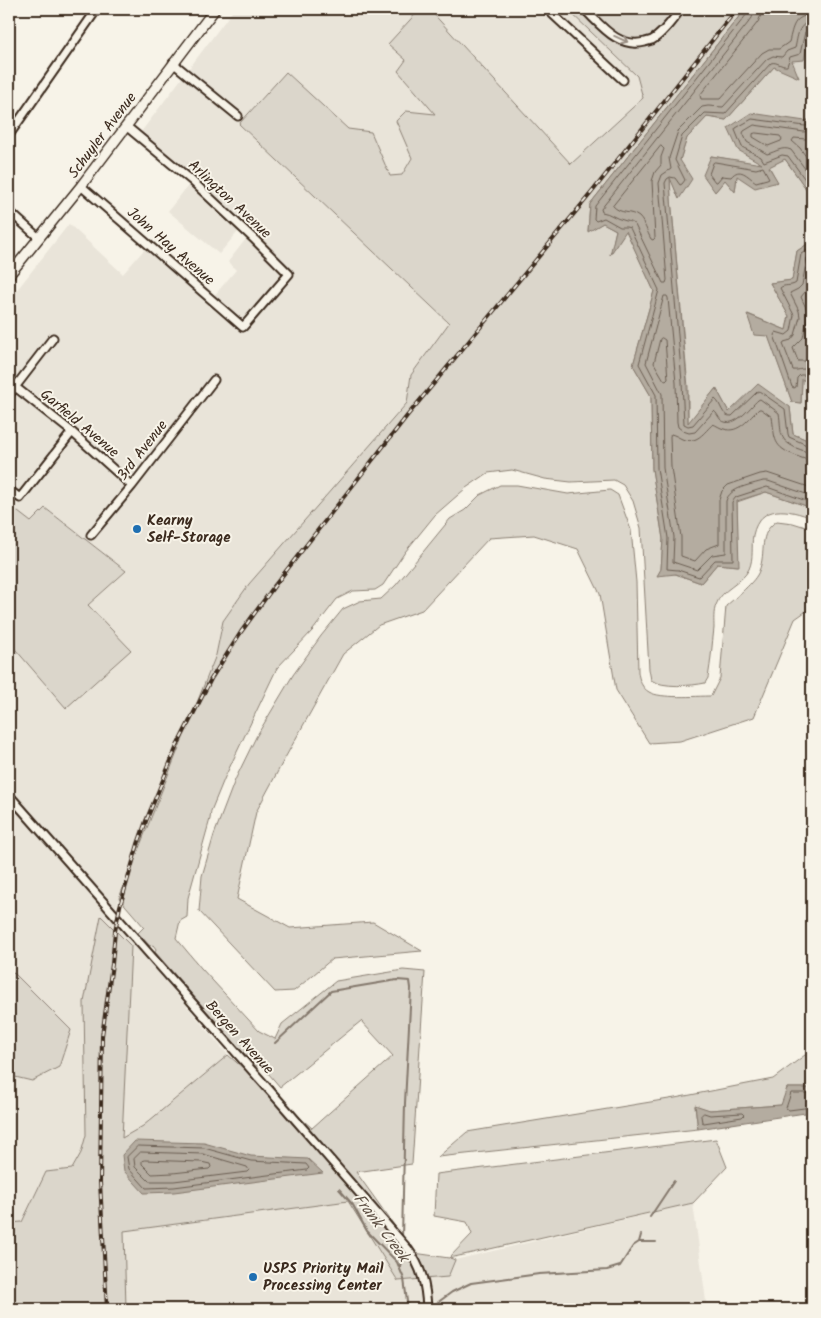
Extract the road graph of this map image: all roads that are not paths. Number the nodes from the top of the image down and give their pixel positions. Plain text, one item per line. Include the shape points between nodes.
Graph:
1 (98, 9) edge
2 (215, 9) edge
3 (547, 9) edge
4 (584, 9) edge
5 (681, 9) edge
6 (174, 64) junction
7 (622, 80) dead end
8 (238, 116) dead end
9 (126, 126) junction
10 (9, 135) edge
11 (81, 186) junction
12 (9, 211) edge
13 (39, 238) junction
14 (9, 275) edge
15 (243, 327) joint
16 (53, 338) dead end
17 (214, 380) dead end
18 (9, 382) edge
19 (15, 387) junction
20 (9, 395) edge
21 (72, 432) junction
22 (132, 486) junction
23 (9, 490) edge
24 (91, 535) dead end
25 (9, 795) edge
26 (427, 1309) edge

1 - 10 street
2 - 6 main road, Schuyler Avenue
3 - 7 street
4 -> 5 street via 620,41 636,44 652,40
6 - 8 street
6 - 9 main road, Schuyler Avenue
9 - 11 main road, Schuyler Avenue
9 - 15 street, Arlington Avenue via 197,186 289,274
11 - 13 main road, Schuyler Avenue
11 - 15 street, John Hay Avenue
12 - 13 street
13 - 14 main road, Schuyler Avenue
16 - 19 street
17 - 22 street, 3rd Avenue
18 - 19 street, Garfield Avenue
19 - 20 street
19 - 21 street, Garfield Avenue
21 - 22 street, Garfield Avenue
21 - 23 street via 20,498
22 - 24 street, 3rd Avenue
25 - 26 street, Bergen Avenue via 408,1249 421,1272

